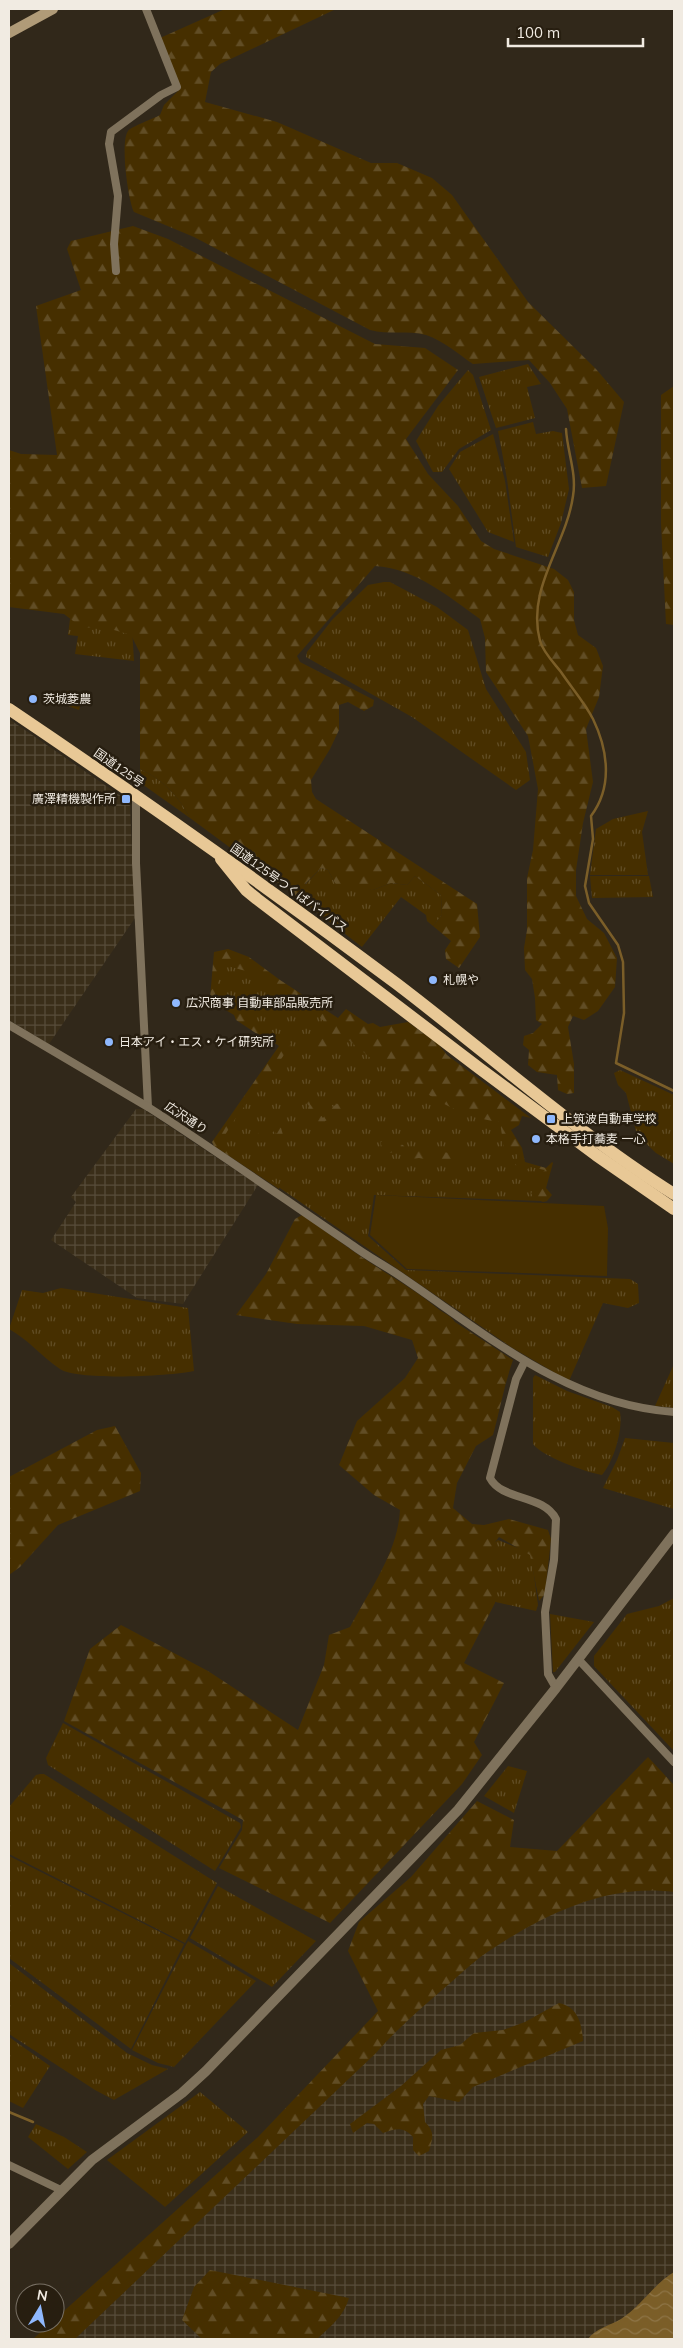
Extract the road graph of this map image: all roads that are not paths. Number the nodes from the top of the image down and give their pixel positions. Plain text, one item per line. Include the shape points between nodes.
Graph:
1 (53, 9) edge
2 (146, 9) edge
3 (9, 33) edge
4 (116, 271) dead end
5 (9, 709) edge
6 (136, 798) junction
7 (212, 850) junction
8 (9, 1025) edge
9 (148, 1107) junction
10 (674, 1194) edge
11 (674, 1209) edge
12 (525, 1361) junction
13 (674, 1412) edge
14 (674, 1534) edge
15 (578, 1659) junction
16 (556, 1688) junction
17 (674, 1762) edge
18 (9, 2165) edge
19 (61, 2190) junction
20 (9, 2244) edge

1 - 3 main road
2 - 4 street via 177,86 111,132 109,144 118,196 114,244
5 - 6 highway, 国道125号
6 - 7 highway, 国道125号
6 - 9 street, 広沢通り via 136,863
7 - 10 highway, 国道125号つくばバイパス via 398,985 615,1153
7 - 11 highway, 国道125号つくばバイパス via 257,899 596,1155
8 - 9 street
9 - 12 street, 広沢通り
12 - 13 street, 広沢通り via 569,1385 615,1402
12 - 16 street via 516,1379 490,1478 498,1487 548,1509 556,1518 554,1560 544,1612 548,1674
14 - 15 street
15 - 16 street
15 - 17 street
16 - 19 street via 452,1816 206,2071 182,2093 99,2153
18 - 19 street
19 - 20 street

